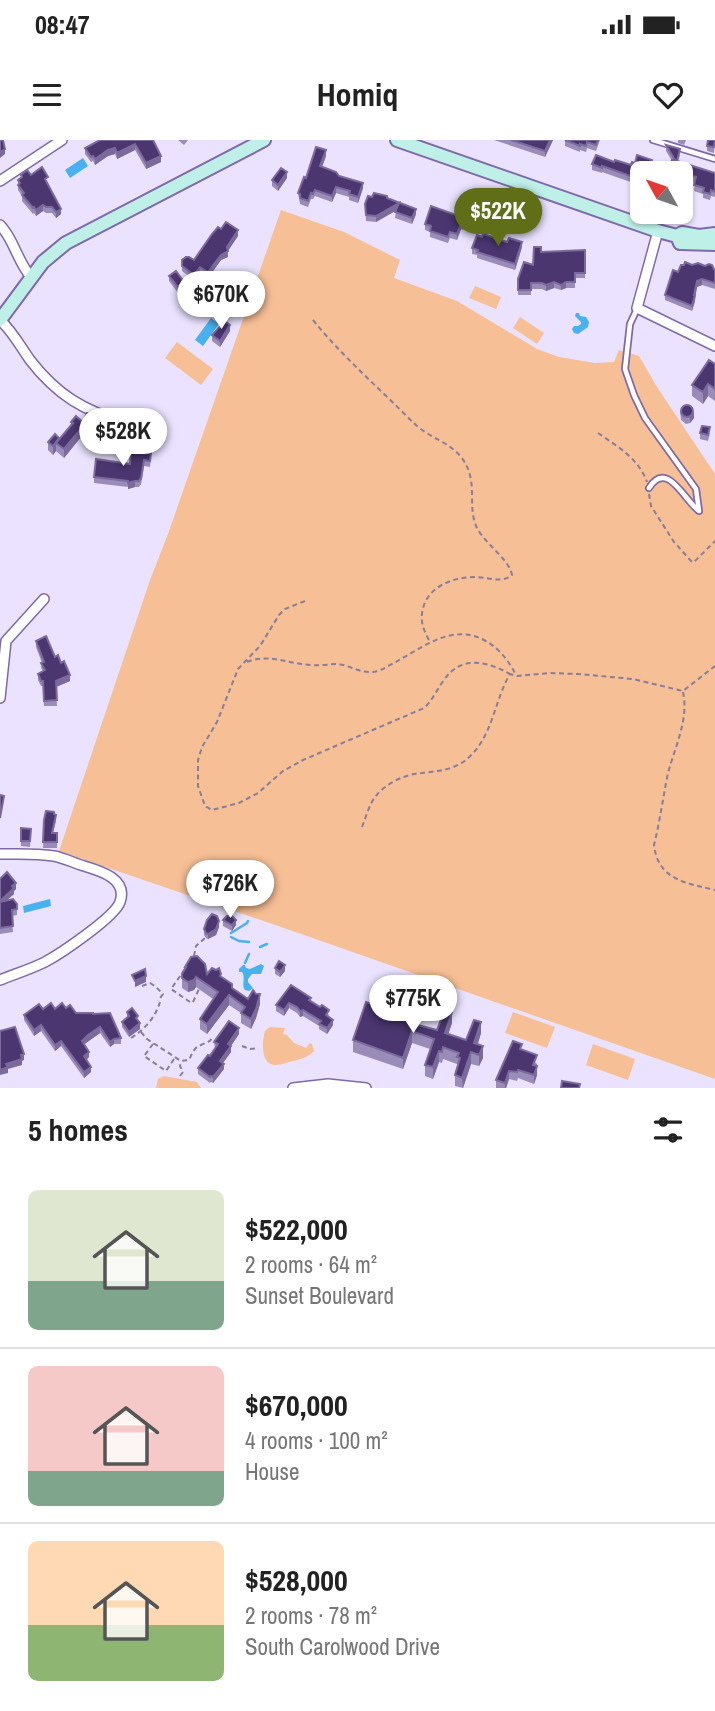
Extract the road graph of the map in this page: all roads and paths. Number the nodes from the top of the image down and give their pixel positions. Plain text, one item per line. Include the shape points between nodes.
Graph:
1 (62, 140) edge
2 (264, 140) edge
3 (397, 140) edge
4 (653, 140) edge
5 (715, 159) edge
6 (0, 181) edge
7 (0, 225) edge
8 (658, 231) junction
9 (715, 234) edge
10 (677, 236) junction
11 (715, 244) edge
12 (31, 277) junction
13 (637, 308) junction
14 (0, 320) edge
15 (313, 320) dead end
16 (715, 346) edge
17 (126, 423) dead end
18 (598, 433) dead end
19 (649, 488) junction
20 (715, 541) edge
21 (44, 599) dead end
22 (305, 601) dead end
23 (430, 642) junction
24 (246, 662) junction
25 (715, 666) edge
26 (510, 674) junction
27 (517, 676) junction
28 (683, 691) junction
29 (0, 698) edge
30 (362, 827) dead end
31 (0, 854) edge
32 (715, 890) edge
33 (205, 937) edge
34 (193, 957) edge
35 (186, 968) edge
36 (0, 979) edge
37 (142, 986) dead end
38 (199, 989) edge
39 (141, 1032) junction
40 (213, 1037) dead end
41 (131, 1038) edge
42 (153, 1044) junction
43 (242, 1046) dead end
44 (258, 1048) dead end
45 (174, 1058) junction
46 (181, 1061) junction
47 (180, 1076) dead end
48 (293, 1088) edge
49 (366, 1088) edge

1 - 6 street
2 - 12 main road via 66,243
3 - 8 main road
4 - 5 lane
7 - 12 street
8 - 10 main road
8 - 13 street
9 - 10 main road
10 - 11 main road via 680,243
12 - 14 main road
13 - 16 street
13 - 19 lane via 625,369 645,418 696,489 699,511 667,478 660,477
14 - 17 street via 55,387 91,412
15 - 23 path via 419,428 460,456 471,479 475,525 511,570 509,578 474,577 431,592 421,622
18 - 19 path via 635,462
19 - 20 path via 651,506 687,561 694,562
21 - 29 street via 6,641
22 - 24 path via 279,615
23 - 24 path via 367,673 339,664 310,665 274,658
23 - 27 path via 453,634 473,635 490,643
24 - 26 path via 238,669 198,760 198,786 205,806 212,810 258,793 303,760 424,708 459,665 485,663
25 - 28 path
26 - 27 path
26 - 30 path via 485,736 468,759 450,769 399,779 375,797
27 - 28 path via 549,673 634,679
28 - 32 path via 685,714 654,845 661,867 669,875
31 - 36 street via 65,860 113,877 121,893 112,914 60,953
33 - 34 path
35 - 38 path via 171,989 191,1002
37 - 39 path via 150,983 163,994 154,1018
39 - 41 path
39 - 42 path
40 - 46 path via 189,1060
42 - 45 path
42 - 45 path via 145,1056 166,1071
43 - 44 path
45 - 46 path
46 - 47 path
48 - 49 street via 328,1084

